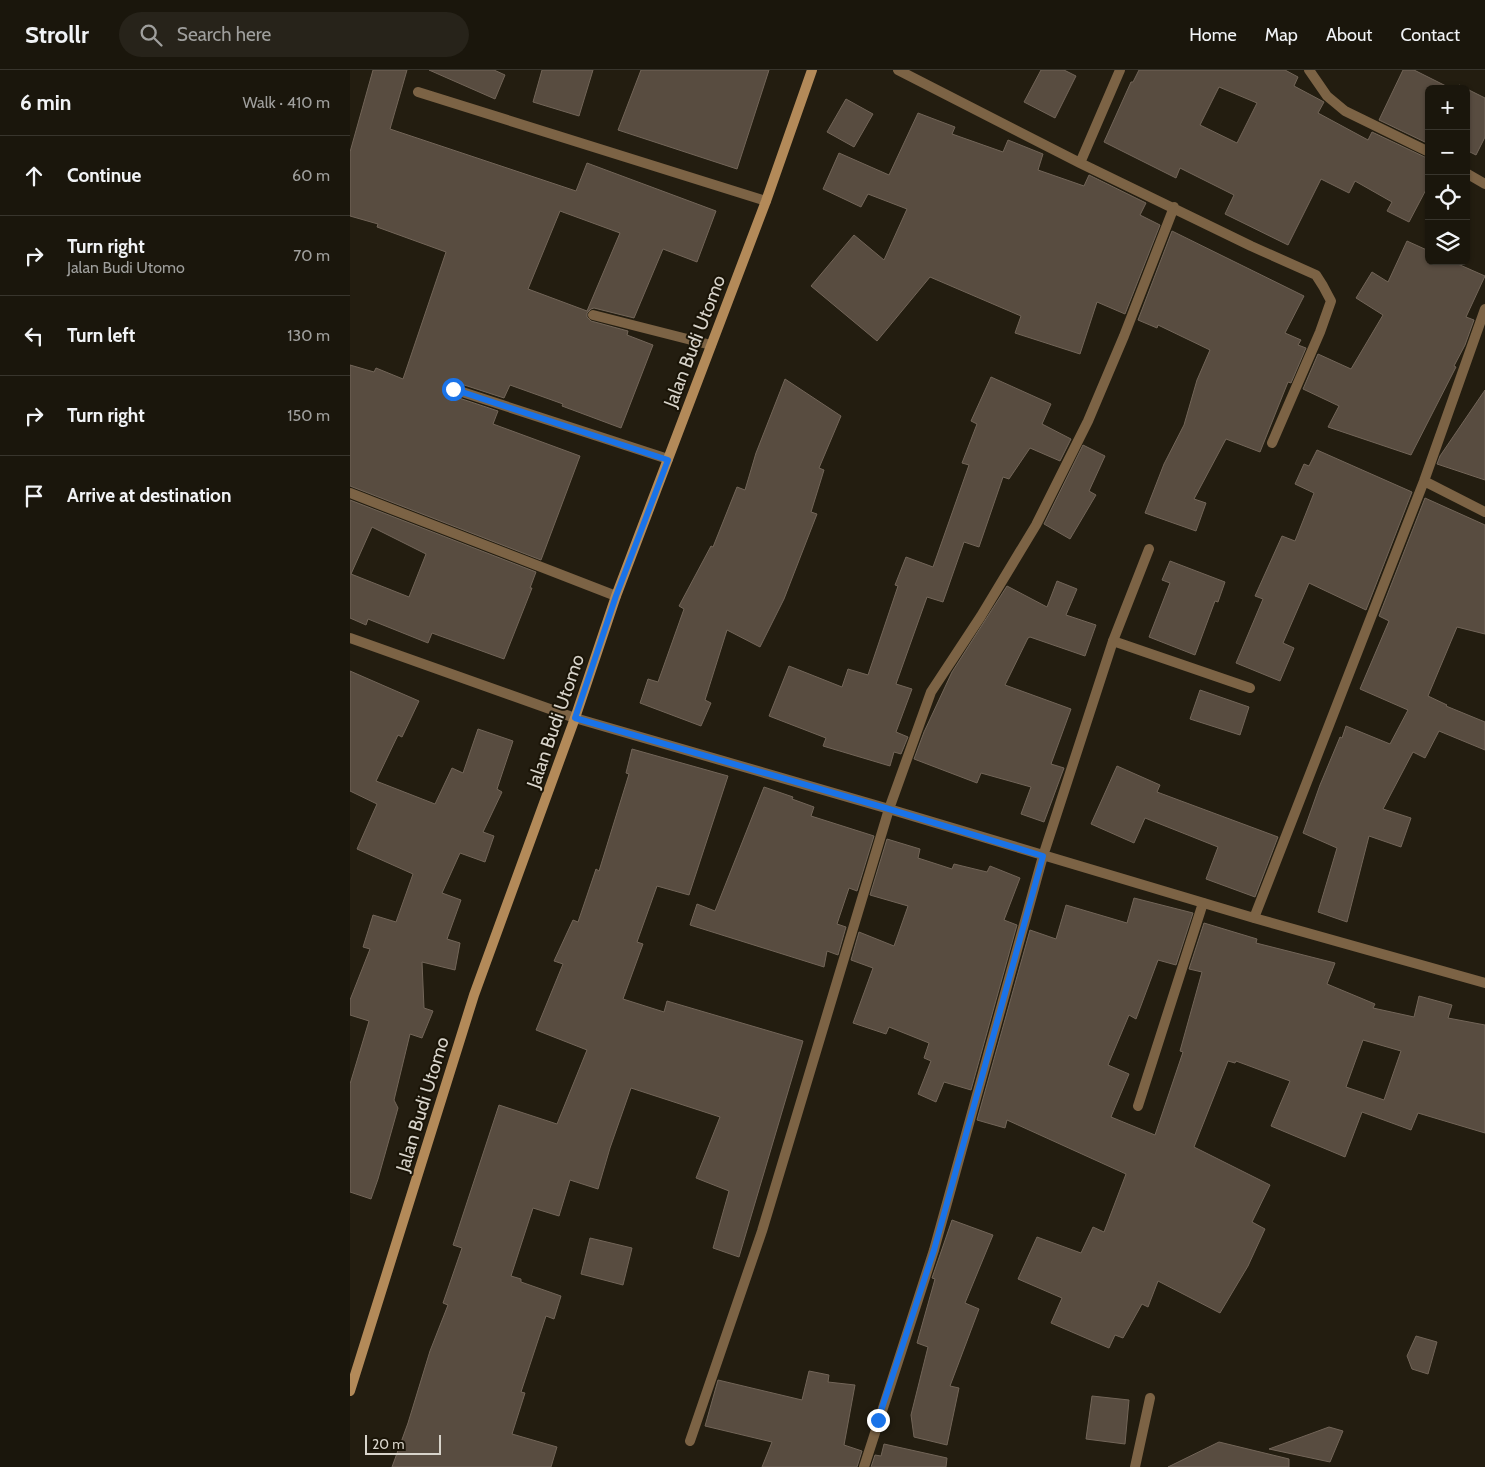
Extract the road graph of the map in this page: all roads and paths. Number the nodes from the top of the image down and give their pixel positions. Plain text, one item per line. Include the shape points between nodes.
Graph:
1 (812, 70) edge
2 (898, 70) edge
3 (1120, 70) edge
4 (1310, 70) edge
5 (418, 92) dead end
6 (1425, 150) edge
7 (1080, 162) junction
8 (1469, 175) edge
9 (1485, 184) edge
10 (766, 201) junction
11 (1174, 207) junction
12 (1485, 309) edge
13 (593, 316) dead end
14 (711, 345) junction
15 (453, 389) dead end
16 (1272, 443) dead end
17 (668, 460) junction
18 (1424, 482) junction
19 (350, 493) edge
20 (1485, 512) edge
21 (1149, 549) dead end
22 (616, 596) junction
23 (350, 638) edge
24 (1114, 641) junction
25 (1250, 688) dead end
26 (575, 718) junction
27 (889, 809) junction
28 (1043, 856) junction
29 (1203, 903) junction
30 (1254, 918) junction
31 (1485, 983) edge
32 (1138, 1106) dead end
33 (350, 1391) edge
34 (1150, 1398) dead end
35 (690, 1441) dead end
36 (864, 1467) edge
37 (1135, 1467) edge

1 - 10 street, Jalan Budi Utomo
2 - 7 street
3 - 7 street
4 - 6 street via 1327,96 1345,111
5 - 10 street
7 - 11 street
8 - 9 street
10 - 14 street, Jalan Budi Utomo
11 - 16 street via 1316,275 1331,301
11 - 27 street via 1088,421 1036,525 931,692
12 - 18 street
13 - 14 street
14 - 17 street, Jalan Budi Utomo
15 - 17 street
17 - 22 street, Jalan Budi Utomo
18 - 20 street
18 - 30 street
19 - 22 street
21 - 24 street
22 - 26 street, Jalan Budi Utomo
23 - 26 street
24 - 25 street
24 - 28 street
26 - 27 street
26 - 33 street, Jalan Budi Utomo via 474,995
27 - 28 street
27 - 35 street via 762,1231
28 - 29 street
28 - 36 street via 934,1250
29 - 30 street
29 - 32 street
30 - 31 street
34 - 37 street

